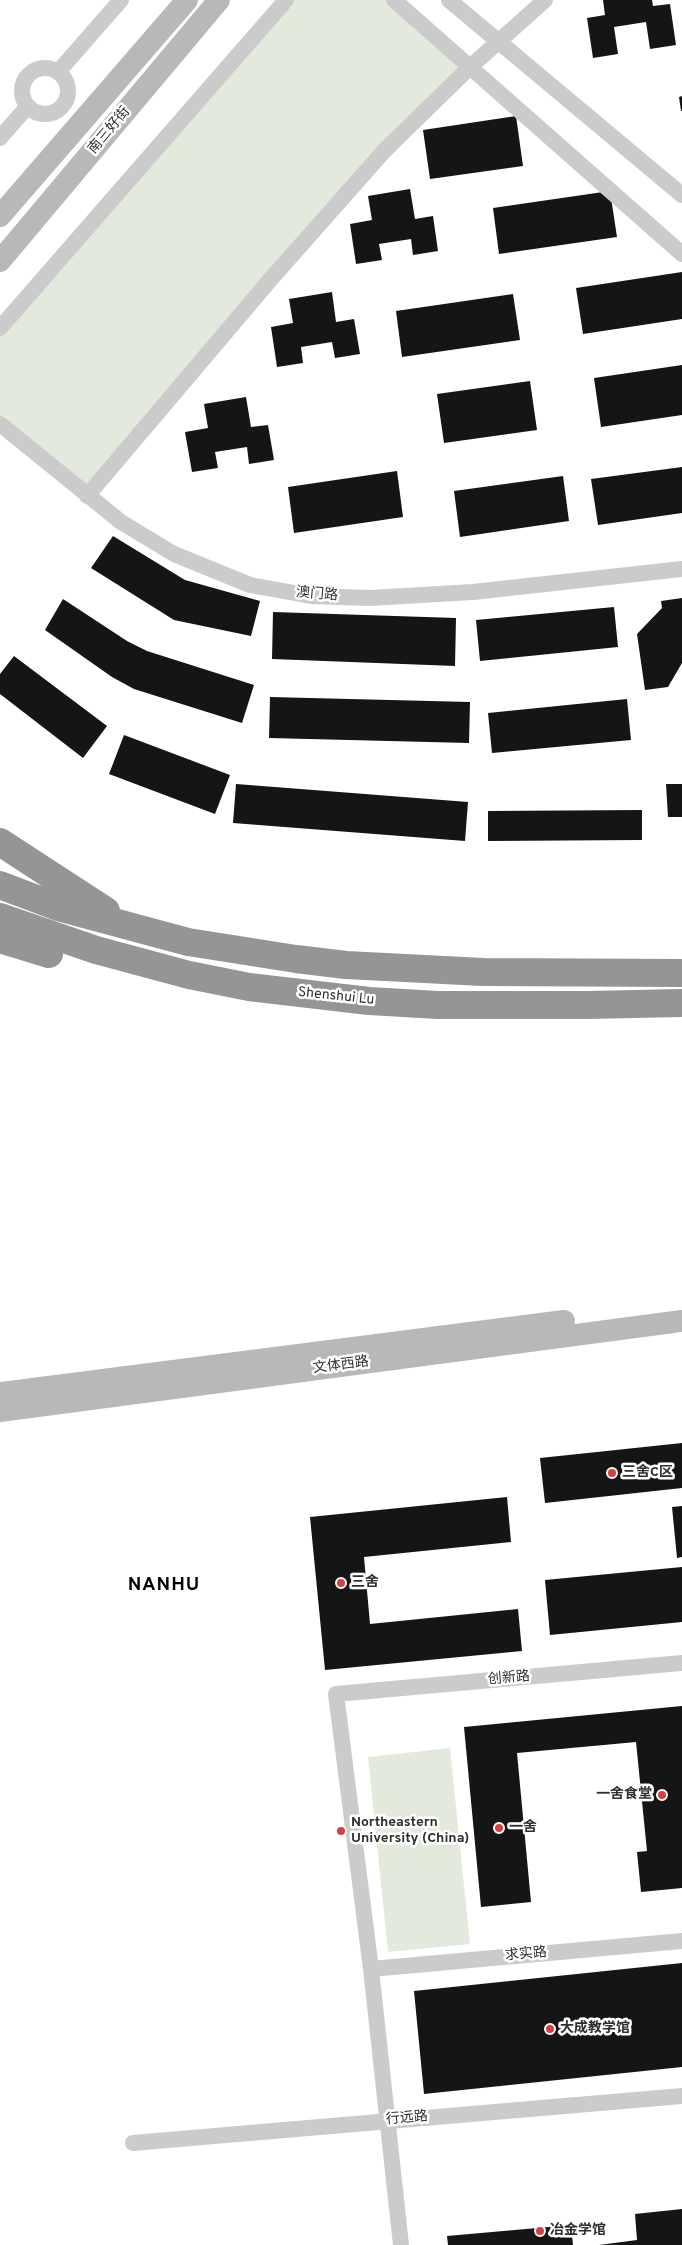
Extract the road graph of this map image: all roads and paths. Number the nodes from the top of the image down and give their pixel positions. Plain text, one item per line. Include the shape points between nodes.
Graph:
1 (121, 0) edge
2 (187, 0) edge
3 (219, 0) edge
4 (286, 0) edge
5 (394, 0) edge
6 (449, 0) edge
7 (545, 0) edge
8 (498, 41) junction
9 (469, 68) junction
10 (58, 72) junction
11 (28, 106) junction
12 (0, 138) edge
13 (682, 194) edge
14 (0, 216) edge
15 (682, 254) edge
16 (0, 261) edge
17 (0, 328) edge
18 (0, 424) edge
19 (87, 496) junction
20 (682, 570) edge
21 (0, 842) edge
22 (0, 884) edge
23 (0, 917) edge
24 (128, 926) junction
25 (0, 939) edge
26 (682, 973) edge
27 (189, 974) junction
28 (682, 1003) edge
29 (682, 1306) edge
30 (682, 1321) edge
31 (0, 1393) edge
32 (0, 1411) edge
33 (682, 1663) edge
34 (682, 1941) edge
35 (371, 1969) junction
36 (682, 2096) edge
37 (388, 2120) junction
38 (133, 2143) dead end
39 (401, 2245) edge

1 - 10 street
2 - 14 street
3 - 16 street, 南三好街
4 - 17 street
5 - 9 street
6 - 8 street
7 - 8 street
8 - 9 street
8 - 13 street
9 - 15 street
9 - 19 street via 378,158
10 - 11 street via 43,68 29,75 22,91
10 - 11 street via 68,90 64,104 50,113 34,111
11 - 12 street
18 - 19 street, 澳门路
19 - 20 street, 澳门路 via 121,522 174,554 250,585 311,596 370,598 473,592
21 - 24 highway
22 - 24 highway via 58,906
23 - 27 highway, Shenshui Lu via 96,950
24 - 26 highway via 188,942 346,965 483,972
25 - 27 highway via 58,957
27 - 28 highway, Shenshui Lu via 249,987 368,1001 497,1006
29 - 31 street, 文体西路
30 - 32 street, 文体西路
33 - 35 street, 创新路 via 336,1694
34 - 35 street, 求实路
35 - 37 street
36 - 37 street, 行远路
37 - 38 street, 行远路
37 - 39 street

